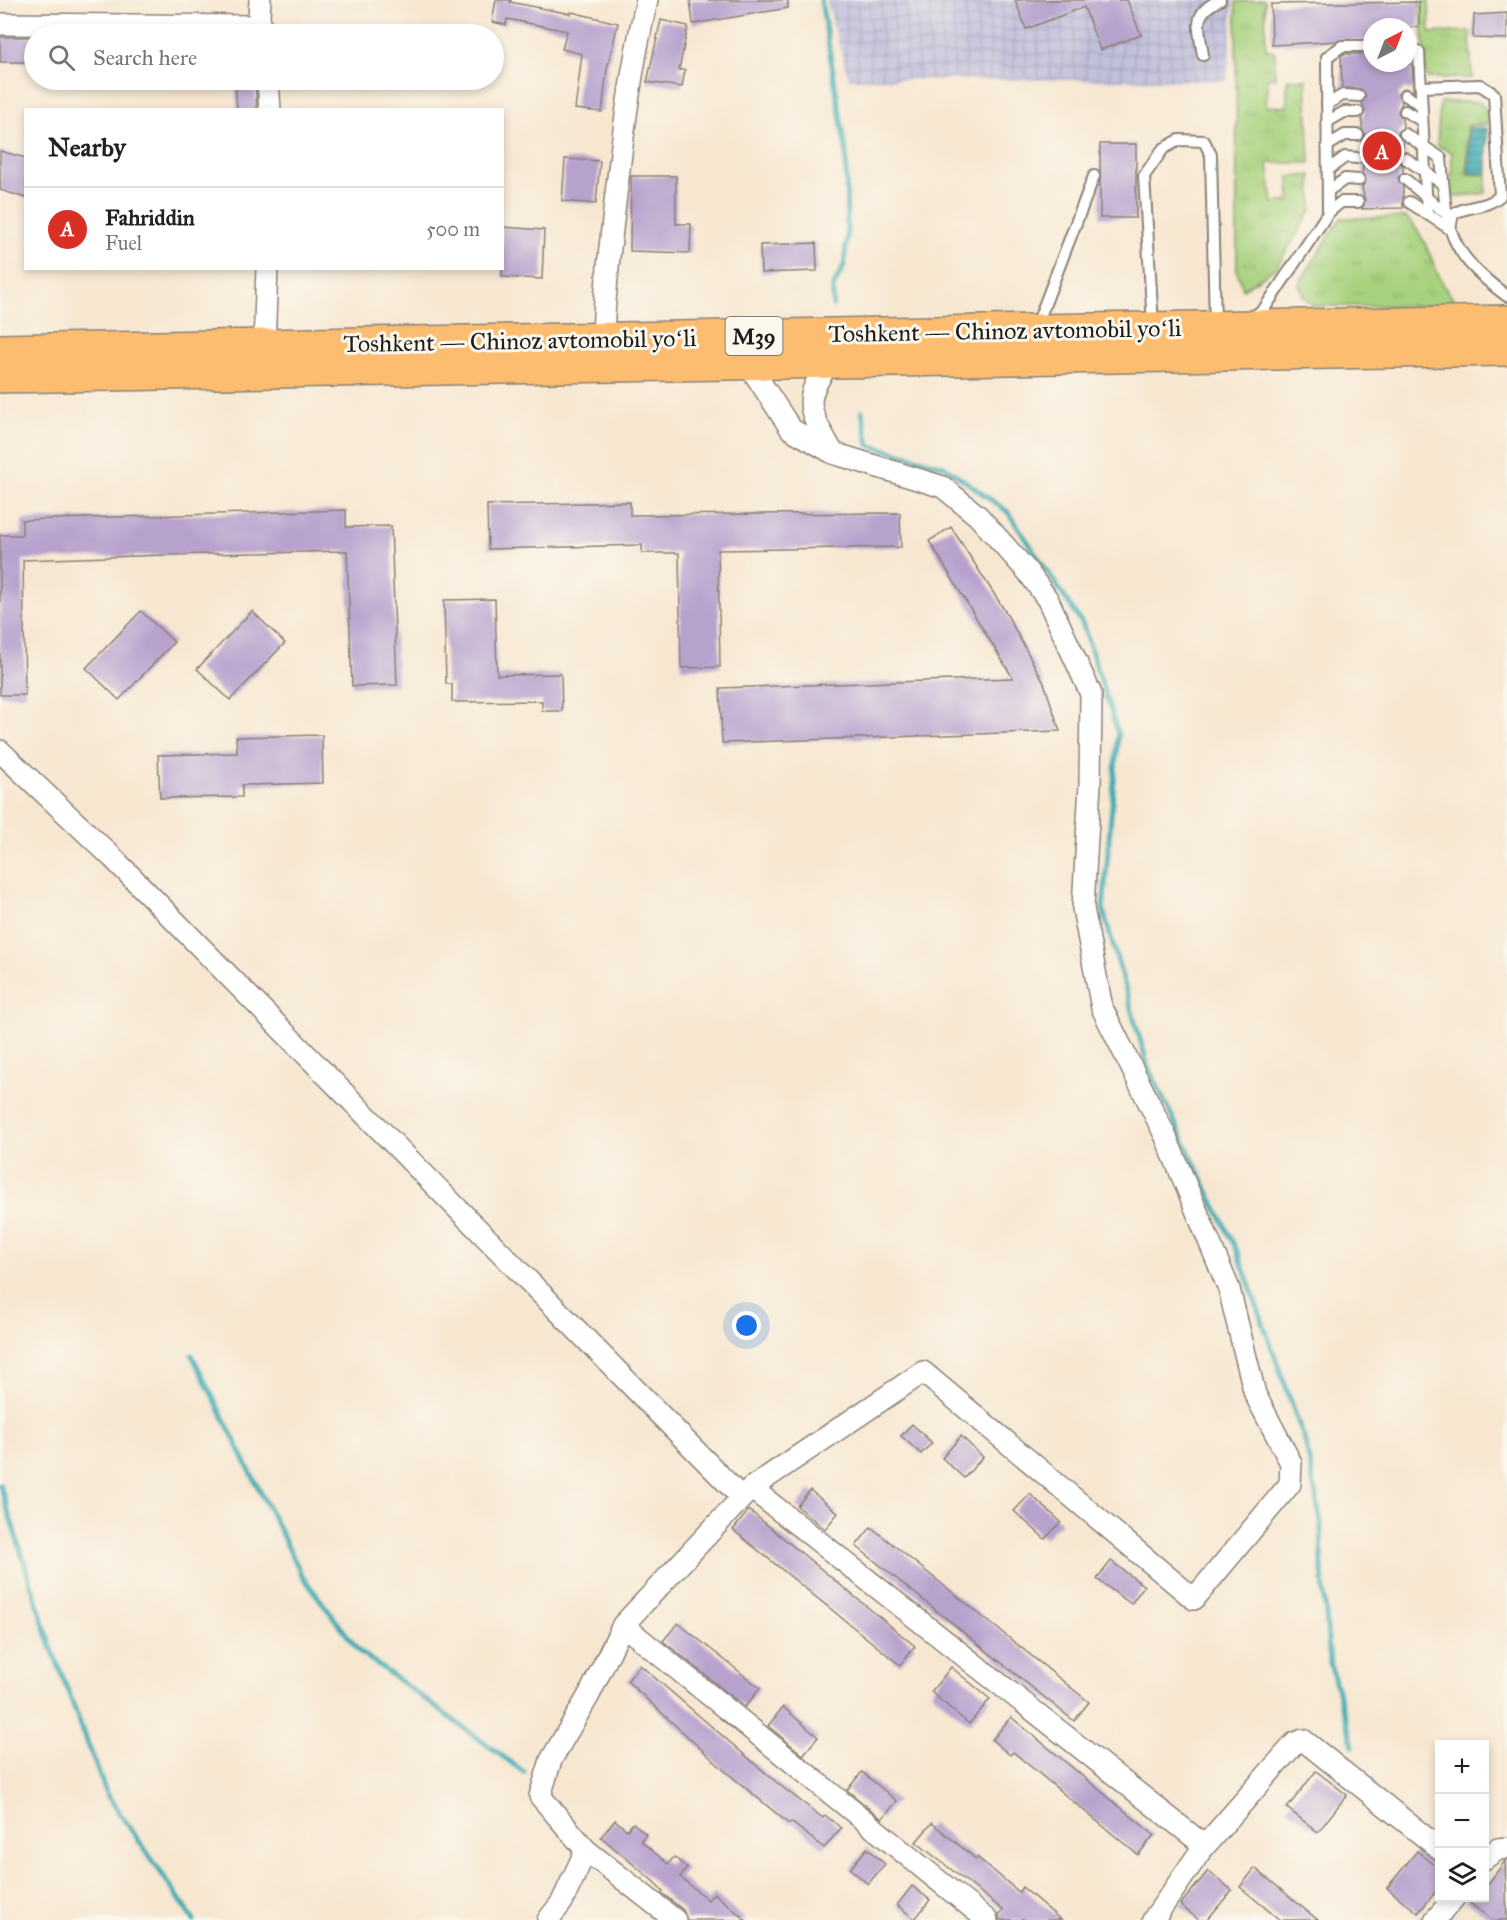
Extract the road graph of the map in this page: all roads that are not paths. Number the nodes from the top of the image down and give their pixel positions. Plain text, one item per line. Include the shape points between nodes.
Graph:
1 (260, 0) edge
2 (647, 0) edge
3 (1220, 0) edge
4 (0, 24) edge
5 (261, 24) edge
6 (24, 25) edge
7 (1363, 46) edge
8 (1417, 51) edge
9 (1203, 55) dead end
10 (1421, 87) junction
11 (269, 90) edge
12 (1406, 95) dead end
13 (1359, 96) dead end
14 (1327, 104) junction
15 (1421, 105) junction
16 (270, 108) edge
17 (1405, 111) dead end
18 (1358, 112) dead end
19 (1327, 122) junction
20 (1422, 122) junction
21 (1405, 134) dead end
22 (1358, 135) dead end
23 (1423, 145) junction
24 (1327, 146) junction
25 (1357, 158) dead end
26 (1405, 158) dead end
27 (1328, 170) junction
28 (1425, 171) junction
29 (1094, 176) dead end
30 (1405, 179) dead end
31 (1359, 180) dead end
32 (1443, 184) junction
33 (1328, 190) junction
34 (1426, 196) junction
35 (1358, 202) dead end
36 (1409, 202) dead end
37 (1328, 213) junction
38 (1427, 213) junction
39 (1445, 213) junction
40 (1450, 229) junction
41 (267, 270) edge
42 (1507, 296) edge
43 (1507, 322) edge
44 (1227, 327) junction
45 (1153, 328) junction
46 (1034, 331) junction
47 (603, 339) junction
48 (264, 346) junction
49 (1507, 349) edge
50 (0, 351) edge
51 (326, 357) junction
52 (831, 361) junction
53 (747, 362) junction
54 (43, 375) junction
55 (0, 376) edge
56 (0, 396) edge
57 (833, 453) junction
58 (0, 752) edge
59 (746, 1492) junction
60 (623, 1625) junction
61 (1439, 1848) edge
62 (1507, 1848) edge
63 (1203, 1849) junction
64 (586, 1850) junction
65 (1489, 1856) edge
66 (1451, 1902) edge
67 (548, 1920) edge
68 (675, 1920) edge
69 (987, 1920) edge
70 (1153, 1920) edge
71 (1435, 1920) edge

1 - 5 street
2 - 47 street via 628,93
3 - 9 lane via 1207,5 1200,14
4 - 6 street
7 - 14 lane via 1342,46 1327,57
8 - 10 lane
10 - 15 lane
10 - 40 lane via 1480,85 1494,94 1500,196 1489,205 1466,207 1453,214
11 - 16 street
12 - 15 lane
13 - 14 lane via 1343,95
14 - 19 lane
15 - 20 lane
17 - 20 lane
18 - 19 lane via 1344,112
19 - 24 lane
20 - 23 lane
21 - 23 lane
22 - 24 lane via 1344,135
23 - 28 lane
23 - 32 lane via 1441,158
24 - 27 lane
25 - 27 lane via 1344,158
26 - 28 lane
27 - 33 lane
28 - 32 lane
28 - 34 lane
29 - 46 lane
30 - 34 lane
31 - 33 lane via 1345,179
32 - 39 lane
33 - 37 lane
34 - 38 lane
34 - 39 lane
35 - 37 lane via 1341,202
36 - 38 lane
37 - 44 lane via 1264,309
38 - 40 lane
39 - 40 lane
40 - 42 lane via 1456,248 1478,275
41 - 48 street
43 - 44 highway, Toshkent — Chinoz avtomobil yoʻli / M39
44 - 45 highway, Toshkent — Chinoz avtomobil yoʻli / M39
44 - 45 lane via 1211,155 1204,141 1179,140 1163,149 1144,176
45 - 46 highway, Toshkent — Chinoz avtomobil yoʻli / M39
46 - 47 highway, Toshkent — Chinoz avtomobil yoʻli / M39
47 - 51 highway, Toshkent — Chinoz avtomobil yoʻli / M39
48 - 50 highway, Toshkent — Chinoz avtomobil yoʻli / M39
48 - 51 highway, Toshkent — Chinoz avtomobil yoʻli / M39
49 - 52 highway, Toshkent — Chinoz avtomobil yoʻli / M39
51 - 53 highway, Toshkent — Chinoz avtomobil yoʻli / M39
51 - 54 highway, Toshkent — Chinoz avtomobil yoʻli / M39
52 - 53 highway, Toshkent — Chinoz avtomobil yoʻli / M39
52 - 57 street via 814,383 811,411
53 - 57 street via 791,429
54 - 55 highway, Toshkent — Chinoz avtomobil yoʻli / M39
54 - 56 highway
57 - 59 street via 943,487 978,516 1048,600 1091,694 1083,908 1102,1008 1165,1135 1229,1289 1255,1394 1291,1463 1290,1484 1194,1599 923,1372
58 - 59 street via 112,857
59 - 60 street
59 - 63 street via 1200,1842
60 - 64 street via 551,1760 540,1796
60 - 69 street
61 - 63 street via 1303,1740 1295,1743
62 - 65 street
63 - 70 street
64 - 67 street via 562,1902
64 - 68 street
66 - 71 street

